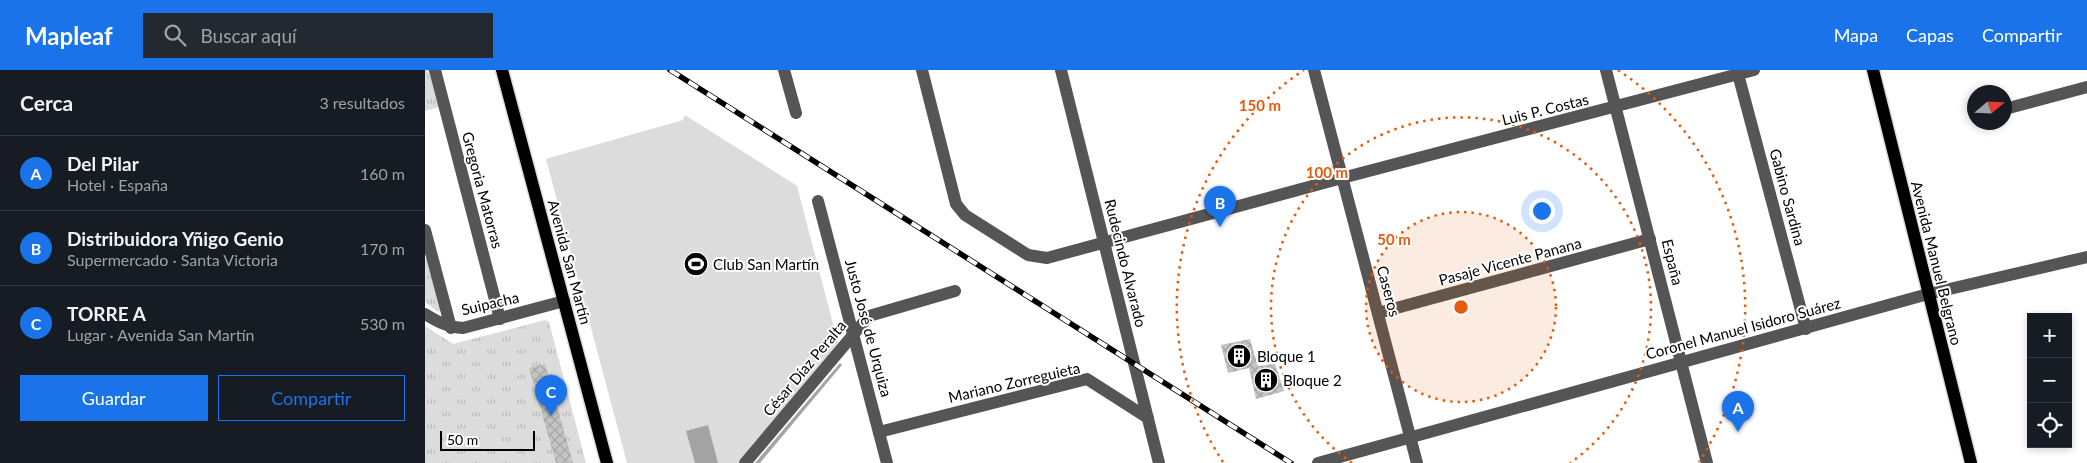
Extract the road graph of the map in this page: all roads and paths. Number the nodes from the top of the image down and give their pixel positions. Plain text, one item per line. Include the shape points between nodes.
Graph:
1 (435, 70) edge
2 (502, 70) edge
3 (784, 70) edge
4 (922, 70) edge
5 (1061, 70) edge
6 (1314, 70) edge
7 (1606, 70) edge
8 (1754, 70) edge
9 (1873, 70) edge
10 (1738, 74) junction
11 (2087, 87) edge
12 (2012, 107) edge
13 (1616, 108) junction
14 (796, 113) dead end
15 (1343, 178) junction
16 (819, 201) dead end
17 (425, 230) edge
18 (1651, 239) junction
19 (1105, 242) junction
20 (2087, 257) edge
21 (955, 291) dead end
22 (1928, 294) junction
23 (564, 301) junction
24 (1378, 313) junction
25 (425, 314) edge
26 (500, 319) junction
27 (451, 328) junction
28 (1806, 329) junction
29 (853, 335) junction
30 (1681, 361) junction
31 (1148, 418) junction
32 (879, 432) junction
33 (1410, 438) junction
34 (607, 463) edge
35 (745, 463) edge
36 (887, 463) edge
37 (1159, 463) edge
38 (1319, 463) edge
39 (1417, 463) edge
40 (1707, 463) edge
41 (1971, 463) edge

1 - 26 street, Gregoria Matorras
2 - 23 main road, Avenida San Martín
3 - 14 street
4 - 19 street, Luis P. Costas via 956,204 965,215 1028,255 1047,258
5 - 19 street, Rudecindo Alvarado
6 - 15 street, Caseros
7 - 13 street, España
8 - 10 street, Luis P. Costas
9 - 22 main road, Avenida Manuel Belgrano
10 - 13 street, Luis P. Costas
10 - 28 street, Gabino Sardina
11 - 12 street
13 - 15 street, Luis P. Costas
13 - 18 street, España
15 - 19 street, Luis P. Costas
15 - 24 street, Caseros
16 - 29 street, Justo José de Urquiza
17 - 27 street
18 - 24 street, Pasaje Vicente Panana
18 - 30 street, España
19 - 31 street, Rudecindo Alvarado
20 - 22 street, Coronel Manuel Isidoro Suárez
21 - 29 street, César Díaz Peralta via 869,316
22 - 28 street, Coronel Manuel Isidoro Suárez
22 - 41 main road, Avenida Manuel Belgrano
23 - 26 street, Suipacha
23 - 34 main road, Avenida San Martín
24 - 33 street, Caseros
25 - 27 street, Suipacha
26 - 27 street, Suipacha
28 - 30 street, Coronel Manuel Isidoro Suárez
29 - 32 street, Justo José de Urquiza
29 - 35 street, César Díaz Peralta
30 - 33 street, Coronel Manuel Isidoro Suárez
30 - 40 street, España
31 - 32 street, Mariano Zorreguieta via 1087,379
31 - 37 street, Rudecindo Alvarado
32 - 36 street, Justo José de Urquiza
33 - 38 street, Coronel Manuel Isidoro Suárez
33 - 39 street, Caseros

